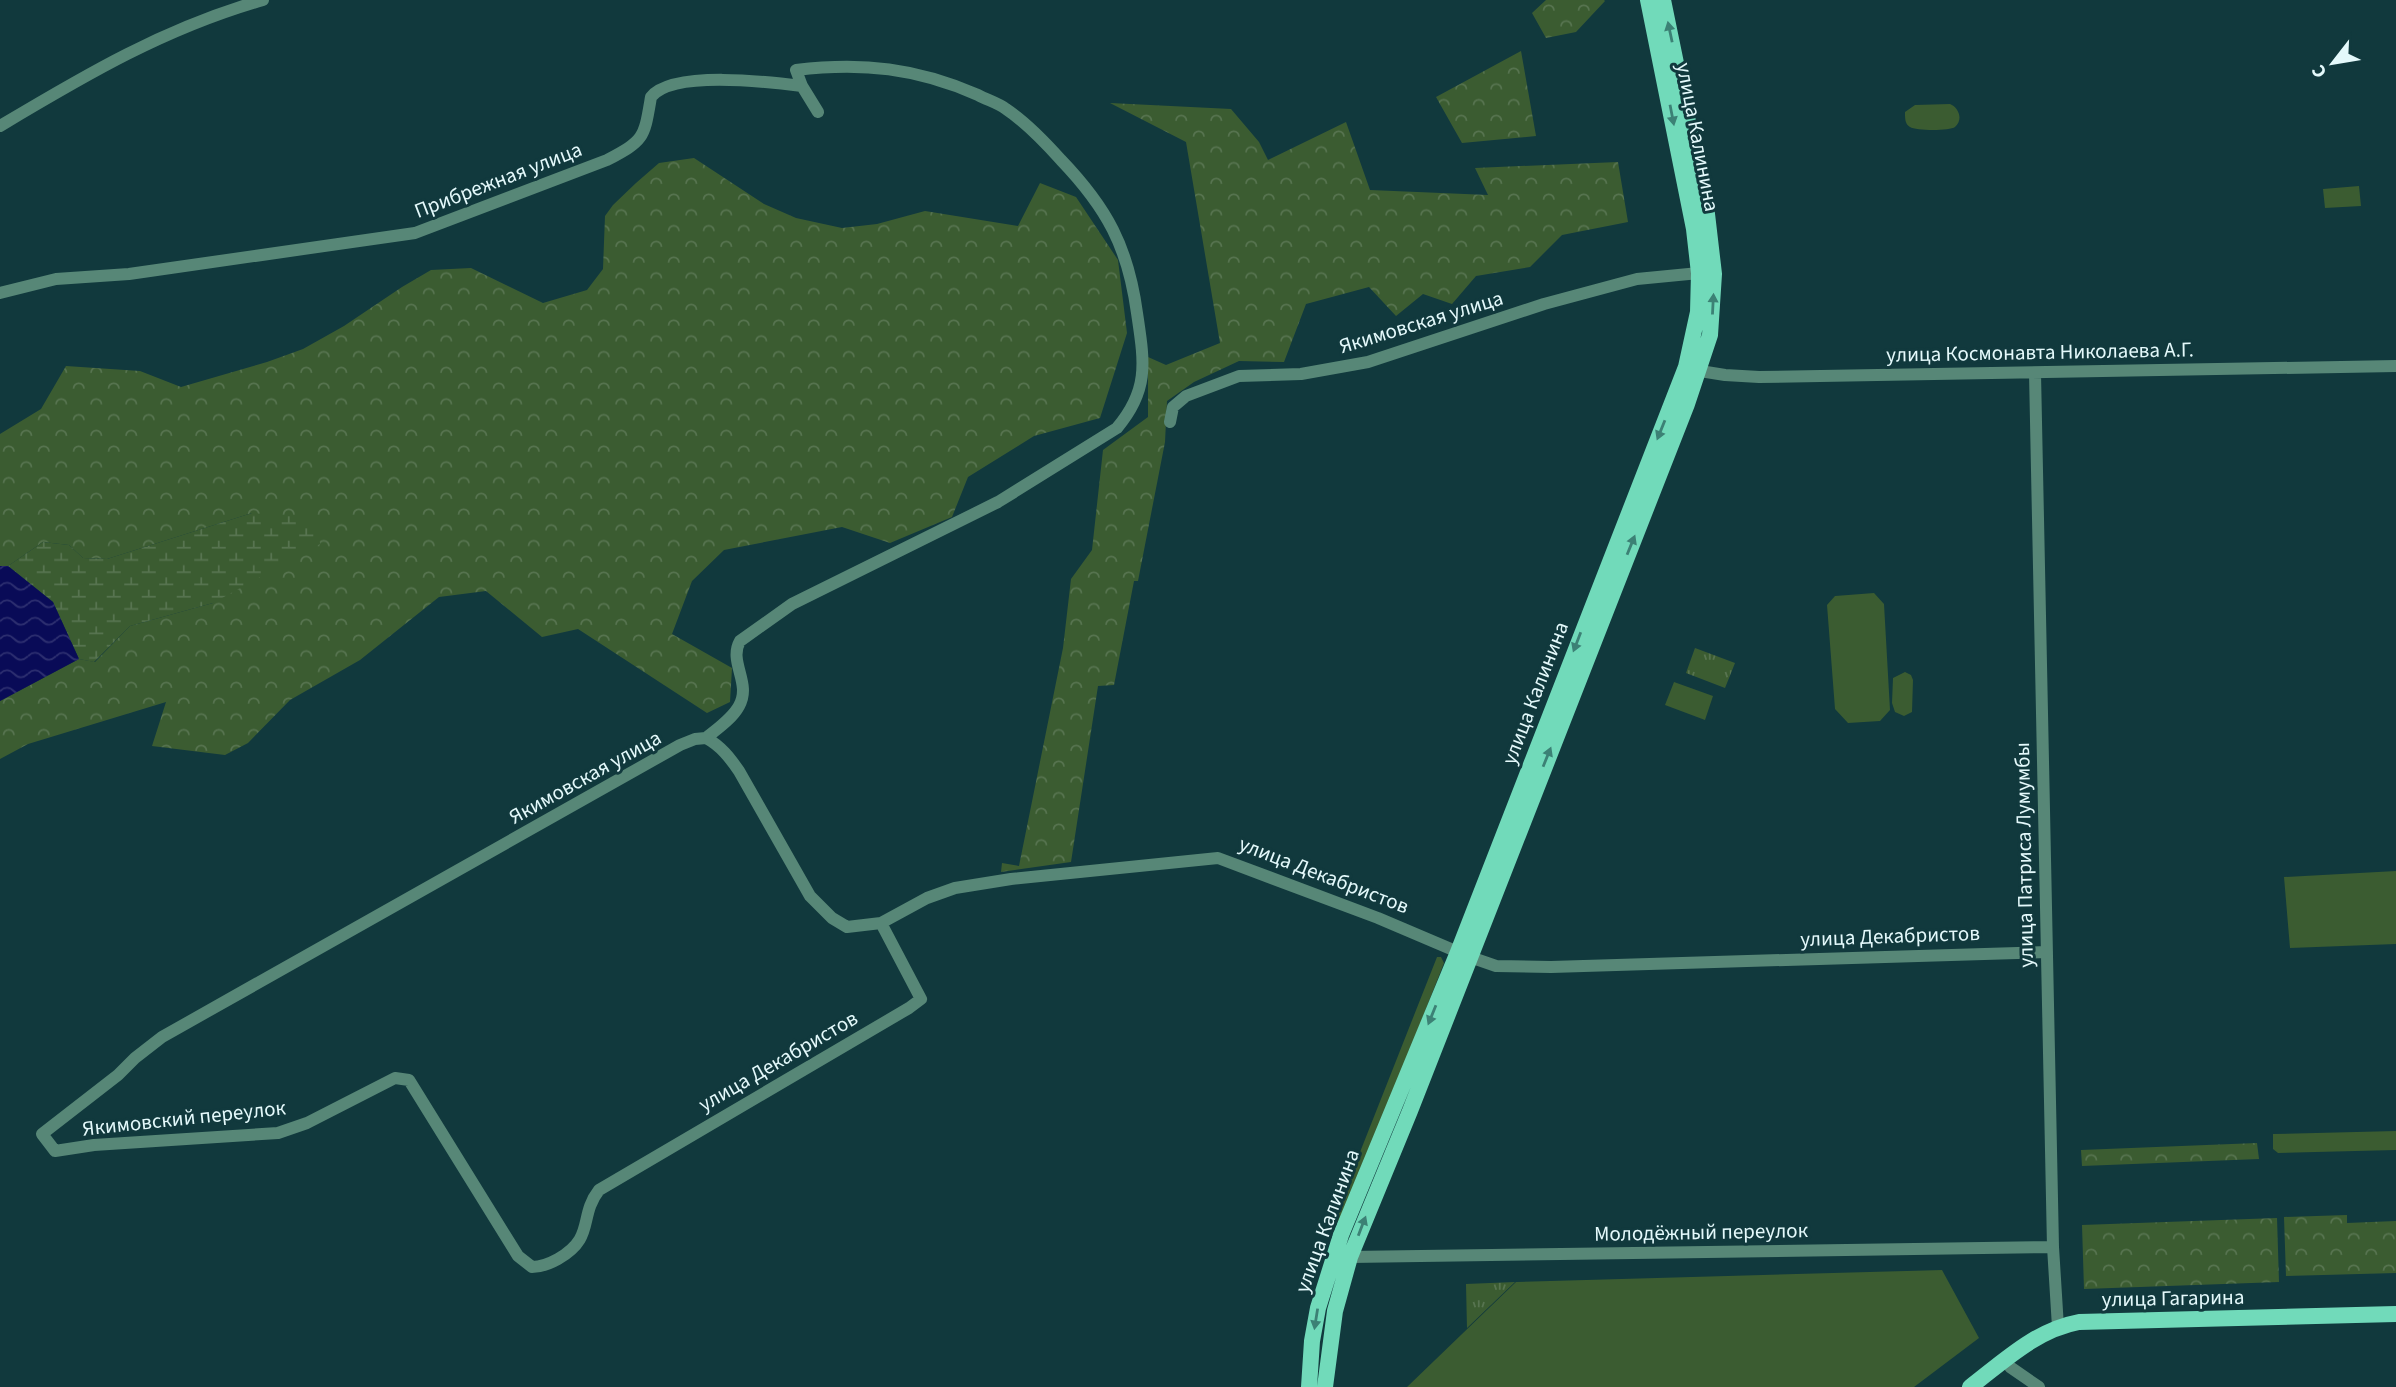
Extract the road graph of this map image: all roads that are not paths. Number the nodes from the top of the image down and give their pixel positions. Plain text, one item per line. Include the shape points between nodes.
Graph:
1 (263, 0) edge
2 (1648, 0) edge
3 (1663, 0) edge
4 (802, 86) junction
5 (818, 112) dead end
6 (0, 126) edge
7 (1699, 273) junction
8 (0, 293) edge
9 (2396, 366) edge
10 (1693, 369) junction
11 (2035, 373) junction
12 (1170, 422) dead end
13 (706, 738) junction
14 (881, 923) junction
15 (2046, 952) junction
16 (1464, 955) junction
17 (43, 1134) joint
18 (599, 1190) joint
19 (2053, 1247) junction
20 (1350, 1258) junction
21 (2396, 1314) edge
22 (2396, 1324) edge
23 (2059, 1332) junction
24 (2010, 1367) junction
25 (1309, 1387) edge
26 (1325, 1387) edge
27 (1970, 1387) edge
28 (1984, 1387) edge
29 (2039, 1387) edge

1 - 6 street via 149,42
2 -> 7 main road, улица Калинина
10 -> 3 main road, улица Калинина via 1710,335 1714,274 1707,214
4 - 5 street
4 - 8 street, Прибрежная улица via 733,78 674,84 654,92 646,129 629,149 415,233 129,274 56,279
4 - 13 street, Якимовская улица via 796,70 831,66 921,74 1005,108 1032,129 1085,186 1111,223 1132,278 1143,367 1131,411 1117,428 998,502 792,604 740,641 735,657 743,679 740,706
7 - 10 main road, улица Калинина
7 - 12 street, Якимовская улица via 1637,279 1544,303 1368,362 1301,374 1239,376 1186,396 1173,407
9 - 11 street, улица Космонавта Николаева А.Г.
10 - 11 street, улица Космонавта Николаева А.Г. via 1759,377
10 - 16 main road, улица Калинина
11 - 15 street, улица Патриса Лумумбы
13 - 14 street via 740,771 798,879 819,906 847,928
13 - 17 street, Якимовская улица via 680,745 162,1037
14 - 16 street, улица Декабристов via 943,891 1012,879 1218,858
14 - 18 street, улица Декабристов via 920,999
15 - 16 street, улица Декабристов via 1551,967 1496,966
15 - 19 street, улица Патриса Лумумбы
20 -> 16 main road, улица Калинина
16 -> 25 main road, улица Калинина via 1329,1269 1312,1341
17 - 18 street, Якимовский переулок via 55,1151 278,1133 395,1078 410,1080 509,1244 532,1267 547,1265 582,1240 592,1199
19 - 20 street, Молодёжный переулок
19 - 23 street, улица Патриса Лумумбы
20 - 26 main road, улица Калинина via 1335,1311
21 - 23 main road, улица Гагарина via 2091,1321
22 - 23 main road, улица Гагарина
23 - 24 main road, улица Гагарина
23 - 27 main road, улица Гагарина via 2029,1343
24 - 28 main road, улица Гагарина
24 - 29 street

